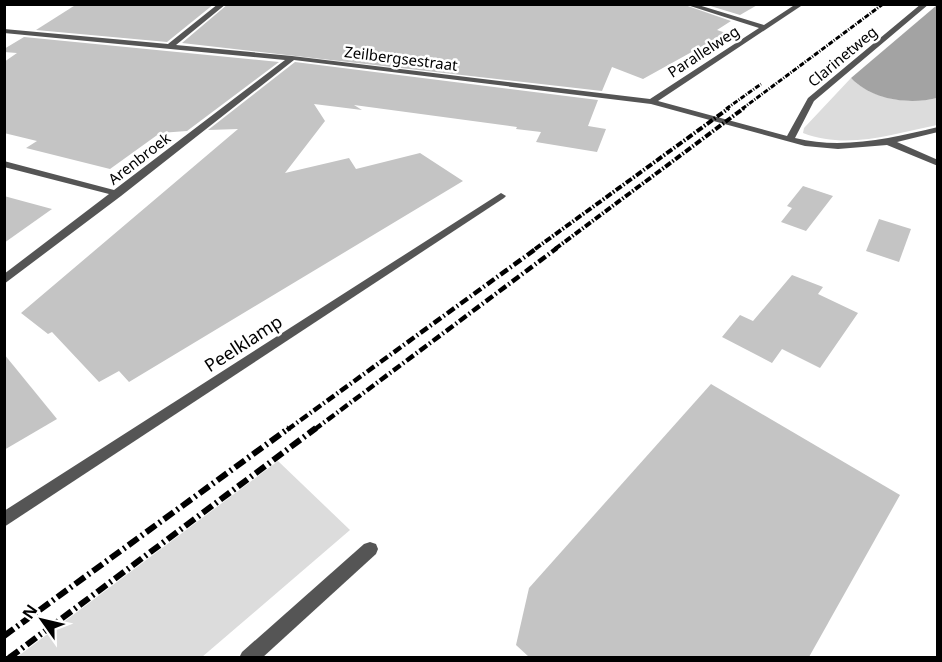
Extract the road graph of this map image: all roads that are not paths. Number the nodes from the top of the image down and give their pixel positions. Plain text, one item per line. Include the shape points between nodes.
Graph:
1 (223, 4) edge
2 (687, 4) edge
3 (801, 4) edge
4 (926, 4) edge
5 (765, 28) junction
6 (4, 31) edge
7 (170, 46) junction
8 (292, 58) junction
9 (651, 102) junction
10 (938, 129) edge
11 (789, 140) junction
12 (888, 142) junction
13 (4, 164) edge
14 (938, 164) edge
15 (118, 194) junction
16 (501, 196) dead end
17 (4, 280) edge
18 (4, 520) edge
19 (370, 549) dead end
20 (248, 657) edge

1 - 7 street
2 - 5 street
3 - 5 street, Parallelweg
4 - 11 street, Clarinetweg via 811,100
5 - 9 street, Parallelweg
6 - 7 street, Zeilbergsestraat
7 - 8 street, Zeilbergsestraat
8 - 9 street, Zeilbergsestraat
8 - 15 street, Arenbroek
9 - 11 street, Zeilbergsestraat
10 - 12 street, Zeilbergsestraat
11 - 12 street, Zeilbergsestraat via 838,146
12 - 14 street
13 - 15 street
15 - 17 street, Arenbroek
16 - 18 street, Peelklamp
19 - 20 street

